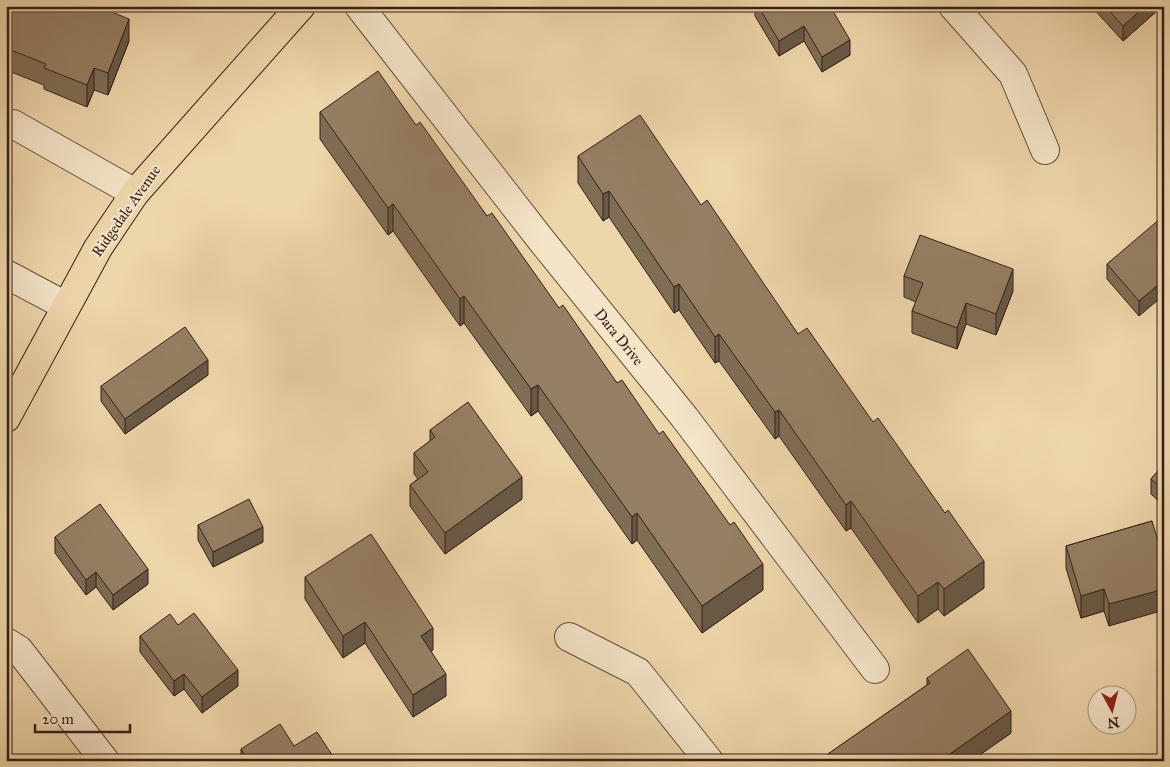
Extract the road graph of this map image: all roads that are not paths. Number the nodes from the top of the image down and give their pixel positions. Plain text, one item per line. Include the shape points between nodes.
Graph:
1 (359, 6) edge
2 (953, 6) edge
3 (290, 11) edge
4 (6, 124) edge
5 (1045, 150) dead end
6 (135, 193) junction
7 (6, 274) edge
8 (66, 306) junction
9 (6, 418) edge
10 (569, 637) dead end
11 (6, 642) edge
12 (875, 669) dead end
13 (104, 761) edge
14 (709, 761) edge

1 - 12 street, Dara Drive via 542,242 685,418
2 - 5 street via 1013,74
3 - 6 main road, Ridgedale Avenue
4 - 6 street via 13,124
6 - 8 main road, Ridgedale Avenue via 98,248
7 - 8 street
8 - 9 main road, Ridgedale Avenue
10 - 14 street via 638,672
11 - 13 street via 19,650

